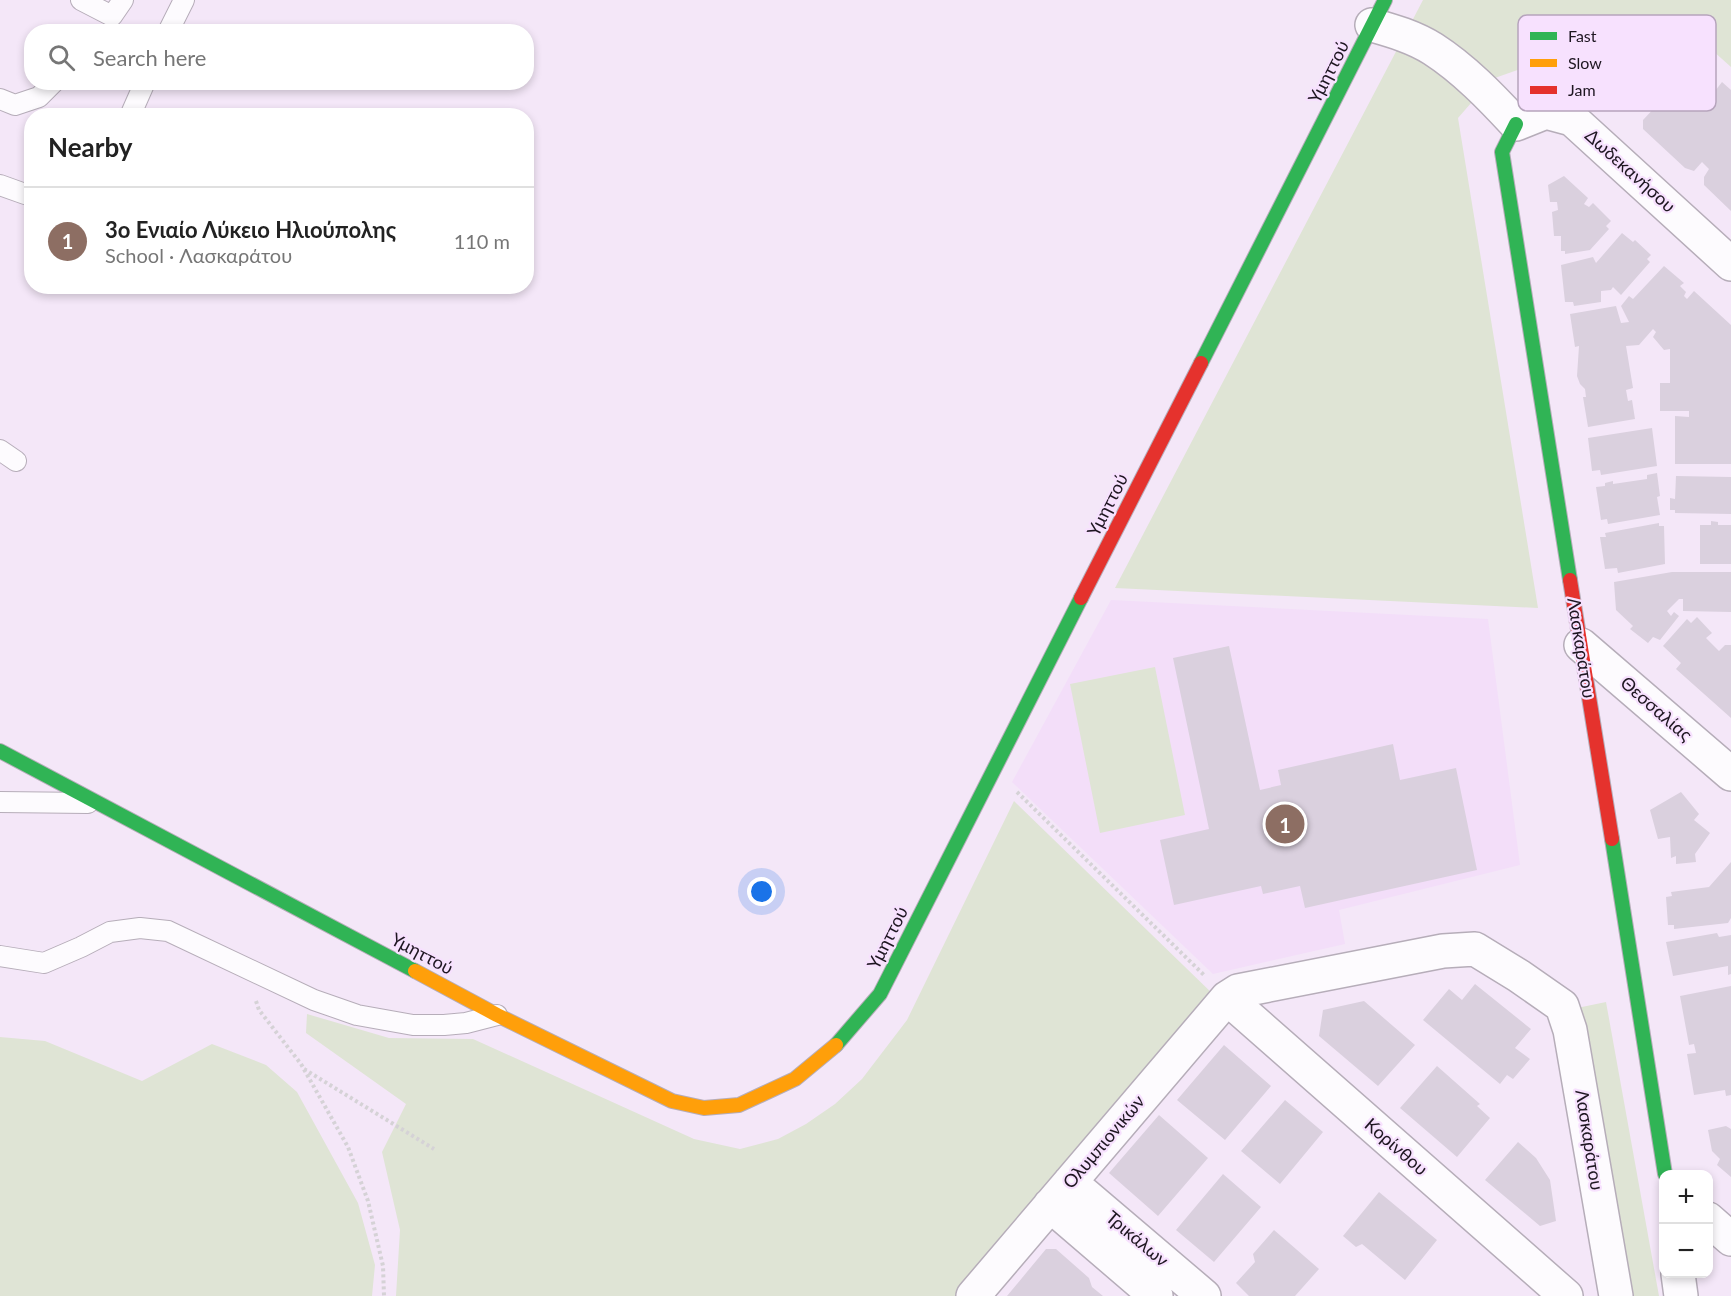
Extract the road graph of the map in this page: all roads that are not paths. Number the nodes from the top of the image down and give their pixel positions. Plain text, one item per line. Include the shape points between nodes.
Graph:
1 (81, 0) edge
2 (184, 0) edge
3 (1379, 12) edge
4 (112, 16) edge
5 (172, 24) edge
6 (46, 90) edge
7 (141, 90) edge
8 (0, 99) edge
9 (134, 108) edge
10 (1516, 124) junction
11 (0, 185) edge
12 (24, 194) edge
13 (1731, 264) edge
14 (1581, 645) junction
15 (0, 752) edge
16 (1731, 774) edge
17 (0, 802) edge
18 (100, 803) junction
19 (0, 956) edge
20 (1232, 995) junction
21 (497, 1015) junction
22 (1664, 1170) edge
23 (1060, 1194) junction
24 (1713, 1224) edge
25 (1731, 1239) edge
26 (1679, 1278) edge
27 (973, 1296) edge
28 (1156, 1296) edge
29 (1204, 1296) edge
30 (1566, 1296) edge
31 (1616, 1296) edge
32 (1681, 1296) edge

1 - 4 lane
2 - 5 lane
3 - 10 street via 1467,75
3 - 21 street, Υμηττού via 880,994 838,1043 795,1079 739,1105 704,1108 672,1101
6 - 8 lane via 39,97 15,105
7 - 9 lane
10 - 13 street, Δωδεκανήσου via 1546,112 1572,118
10 - 14 street, Λασκαράτου via 1502,152
11 - 12 lane
14 - 16 street, Θεσσαλίας
14 - 22 street, Λασκαράτου
15 - 18 street, Υμηττού
17 - 18 lane
18 - 21 street, Υμηττού
19 - 21 lane via 44,963 110,932 140,928 168,932 314,1000 357,1015 413,1025 466,1023
20 - 23 street, Ολυμπιονικών
20 - 30 street, Κορίνθου
20 - 31 street, Λασκαράτου via 1443,951 1474,949 1562,1005 1570,1030
23 - 27 street, Ολυμπιονικών
23 - 28 street, Τρικάλων
23 - 29 street, Τρικάλων
24 - 25 street
26 - 32 street

